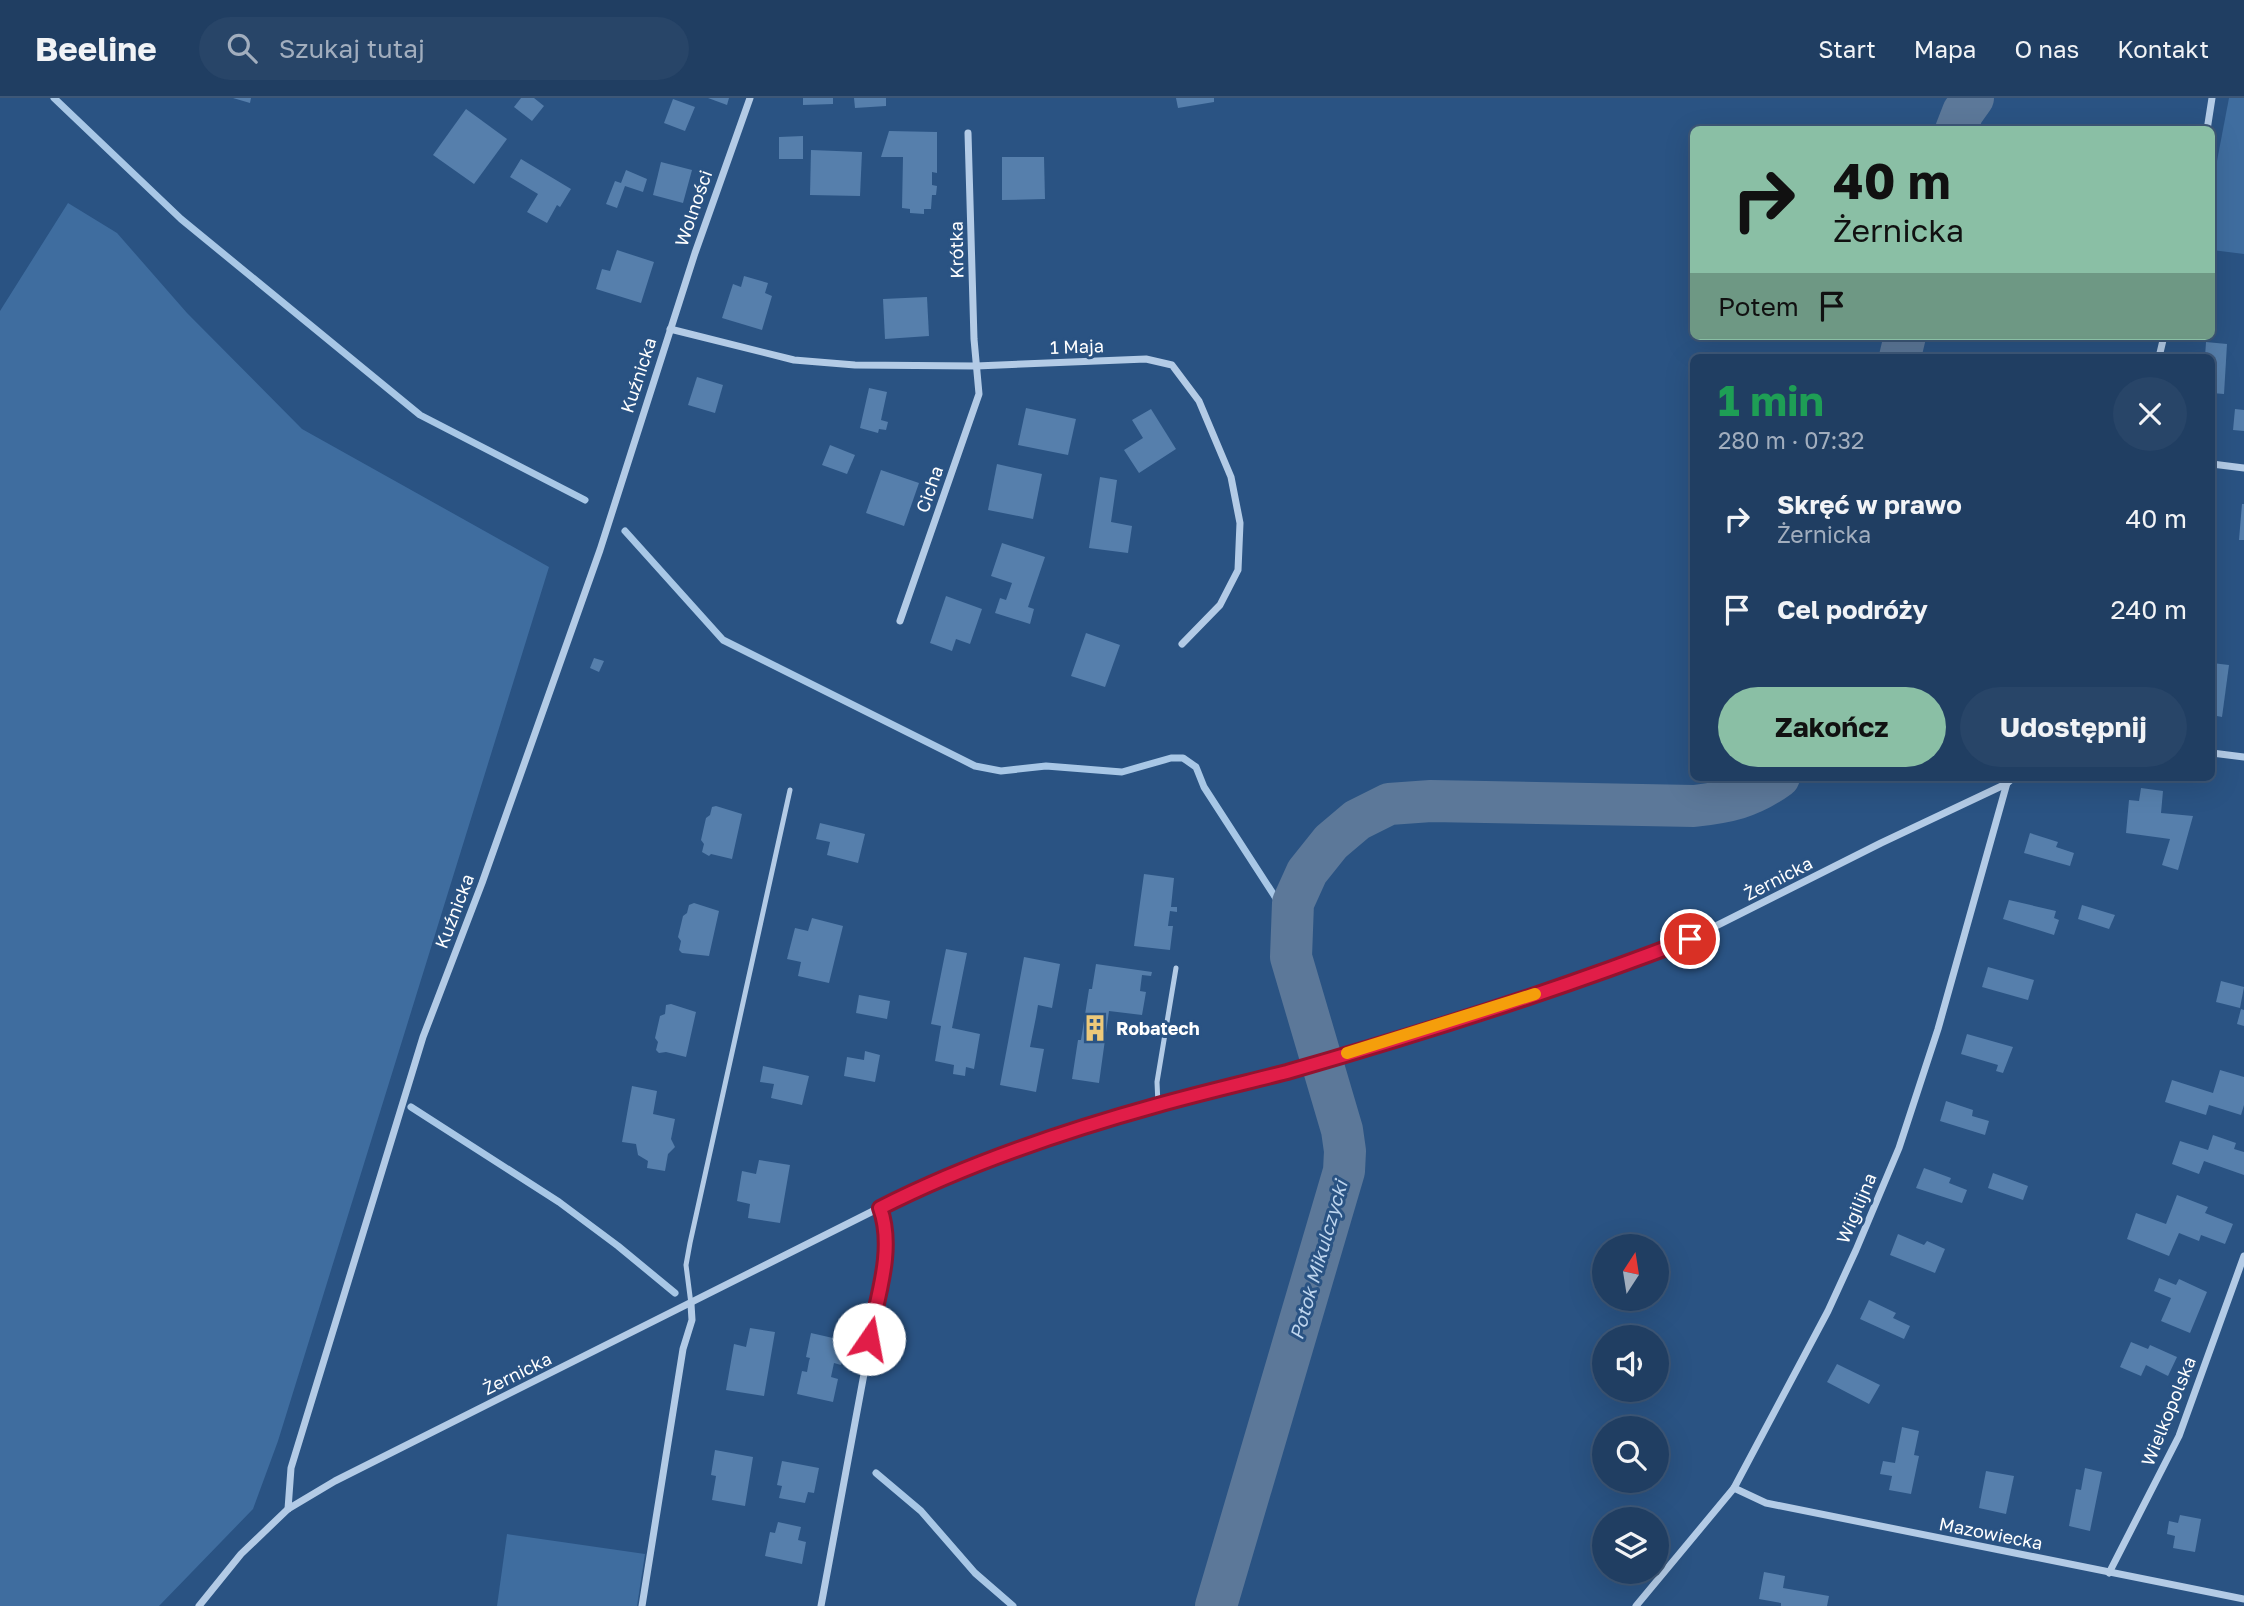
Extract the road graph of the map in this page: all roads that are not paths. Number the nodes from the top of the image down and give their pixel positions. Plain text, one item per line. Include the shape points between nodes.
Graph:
1 (750, 98) edge
2 (2212, 98) edge
3 (2208, 126) edge
4 (968, 133) dead end
5 (670, 329) junction
6 (976, 366) junction
7 (2215, 464) edge
8 (2244, 468) edge
9 (900, 621) dead end
10 (1182, 645) dead end
11 (2215, 753) edge
12 (2244, 757) edge
13 (2005, 781) edge
14 (2008, 781) edge
15 (790, 790) dead end
16 (1177, 968) dead end
17 (1158, 1105) junction
18 (880, 1208) junction
19 (2244, 1256) edge
20 (691, 1304) junction
21 (1734, 1488) junction
22 (288, 1509) junction
23 (2109, 1573) junction
24 (2244, 1599) edge
25 (199, 1606) edge
26 (642, 1606) edge
27 (821, 1606) edge
28 (1636, 1606) edge

1 - 5 street, Wolności
2 - 3 street
4 - 6 street, Krótka
5 - 6 street, 1 Maja via 794,360
5 - 22 street, Kuźnicka via 587,587 423,1037 293,1460
6 - 9 street, Cicha via 979,394
6 - 10 street, 1 Maja via 1146,359 1172,365 1199,401 1231,477 1240,523 1238,570 1220,605
7 - 8 street
11 - 12 street
13 - 17 street, Żernicka via 1690,939 1631,962 1287,1072
14 - 21 street, Wigilijna via 1938,1030 1899,1148 1828,1311
15 - 20 lane via 690,1243 686,1265
16 - 17 lane via 1157,1082
17 - 18 street, Żernicka via 989,1161
18 - 20 street, Żernicka
18 - 27 street via 886,1223 884,1266
19 - 23 street, Wielkopolska via 2179,1436
20 - 22 street, Żernicka via 335,1480
20 - 26 street via 692,1320 683,1349
21 - 23 street, Mazowiecka via 1766,1503
21 - 28 street, Wigilijna
22 - 25 street, Żernicka
23 - 24 street, Mazowiecka

